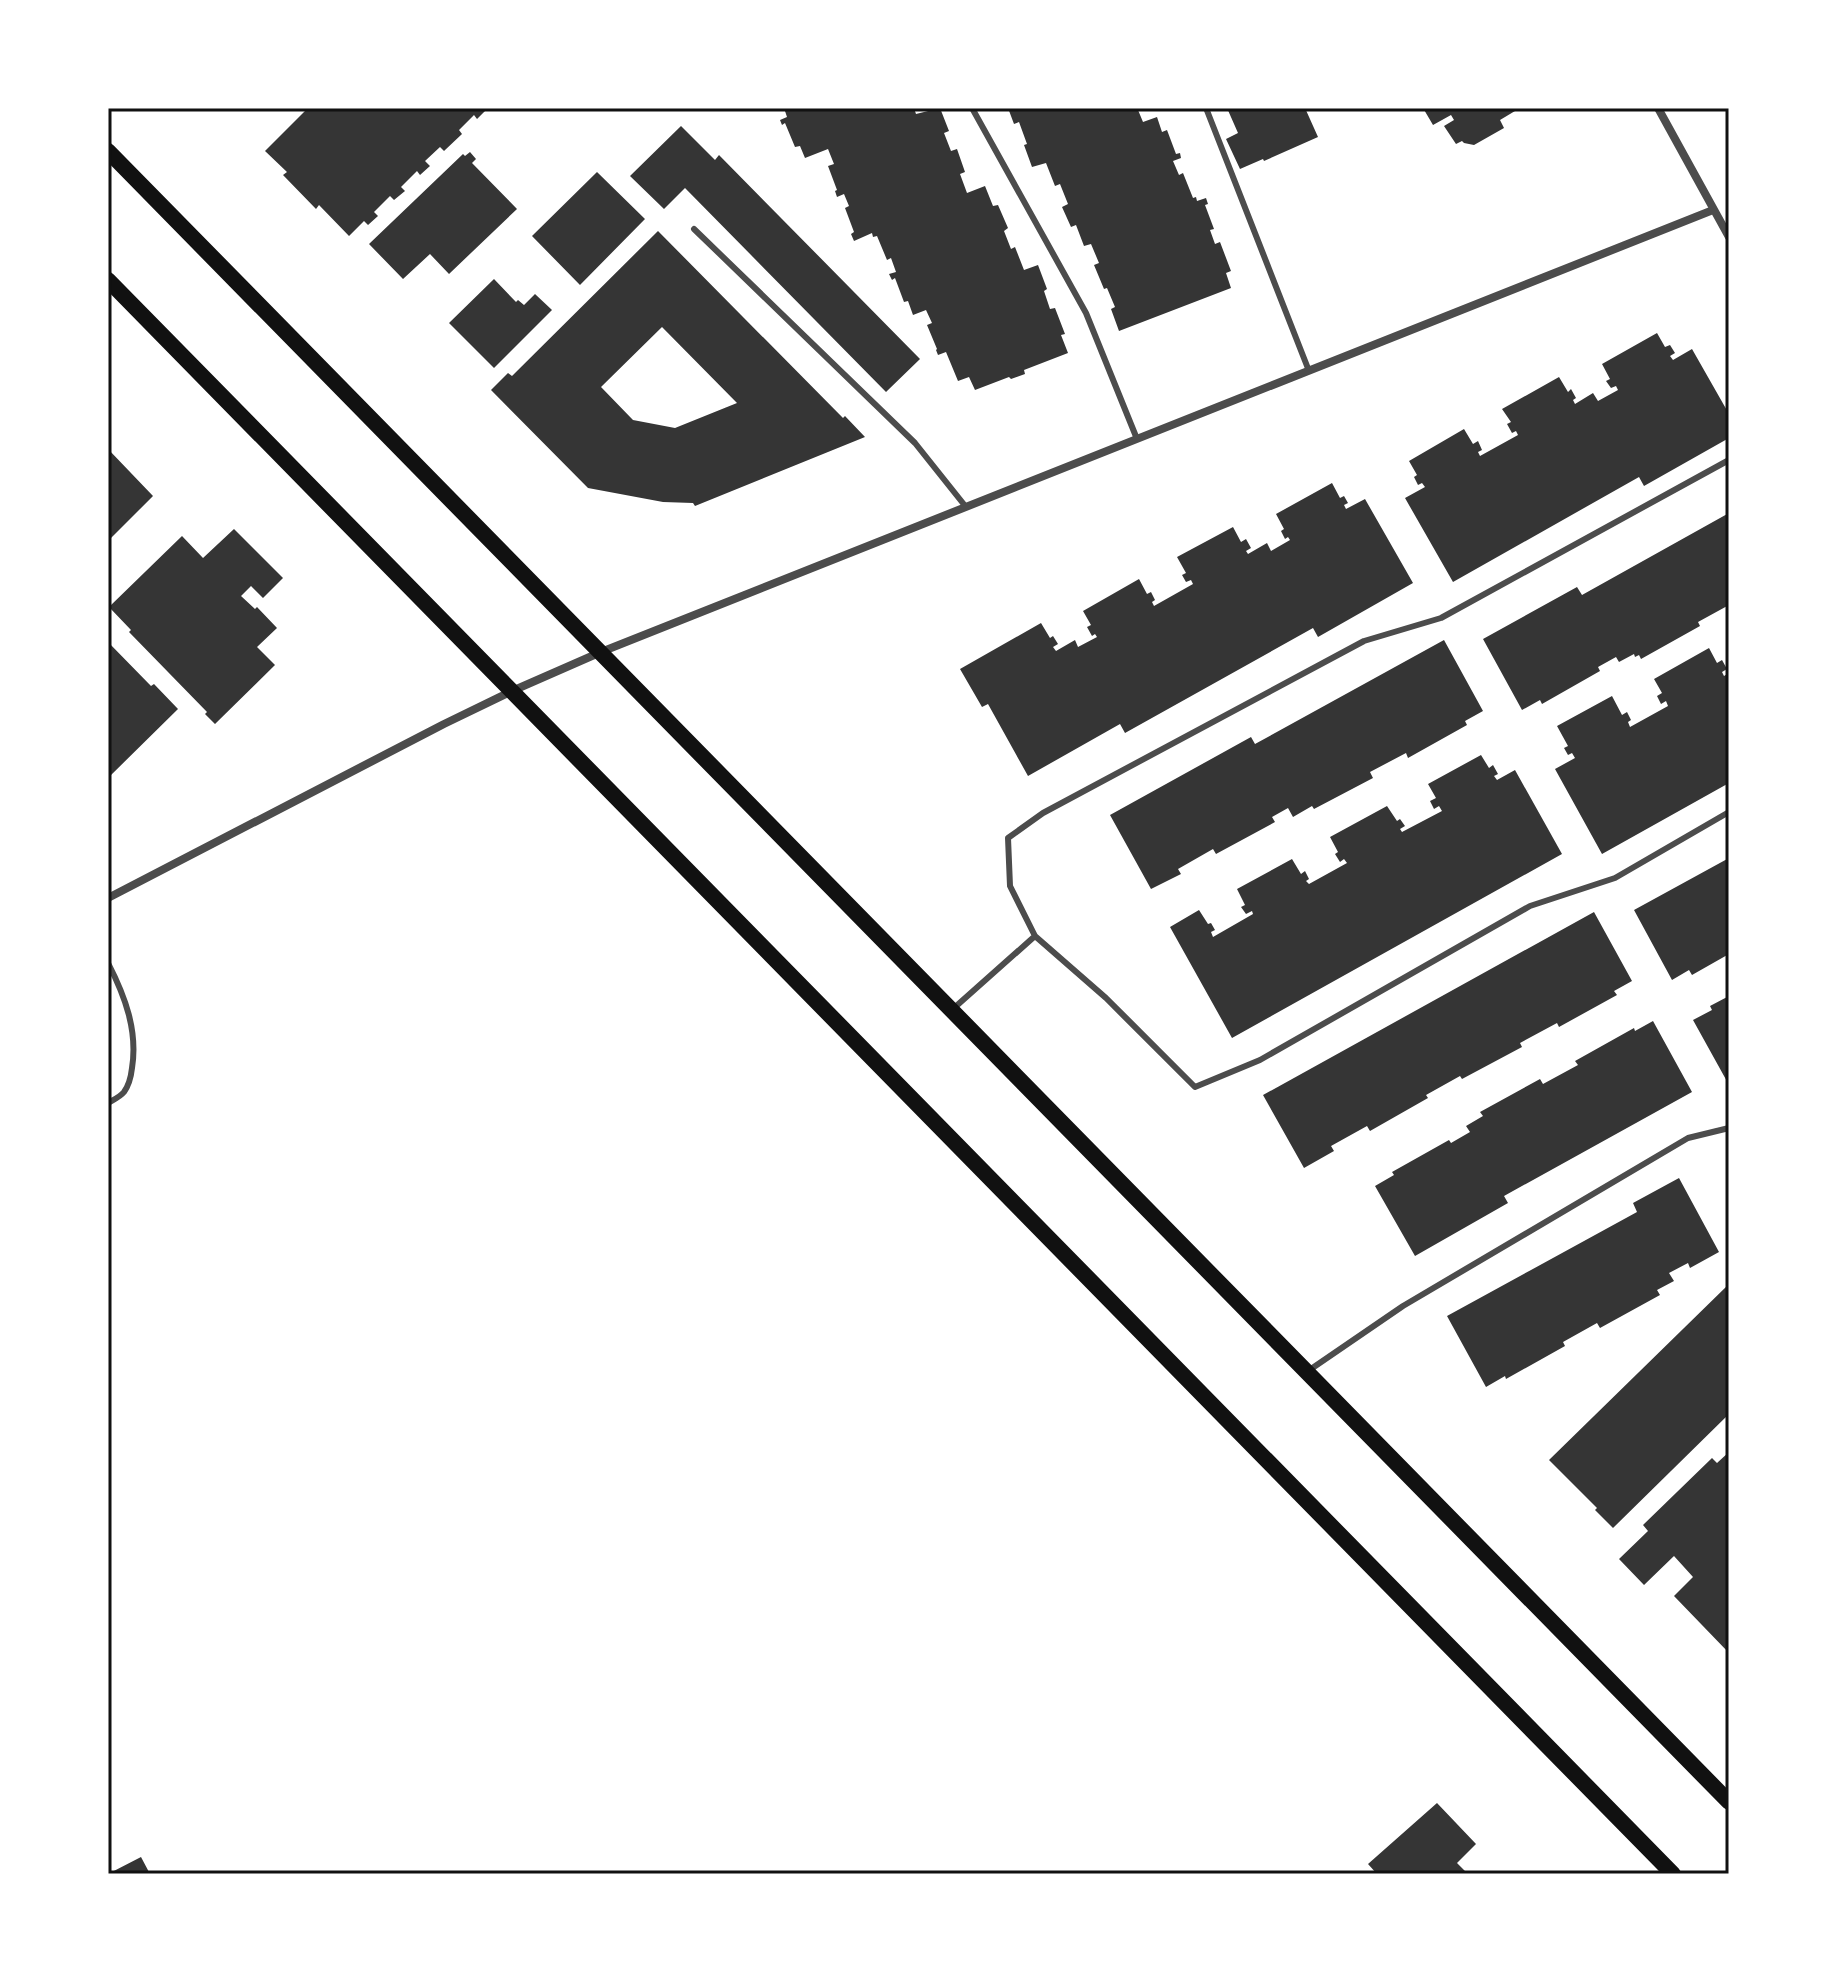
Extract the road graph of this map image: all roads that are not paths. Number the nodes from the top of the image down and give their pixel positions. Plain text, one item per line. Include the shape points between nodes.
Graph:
1 (972, 108) edge
2 (1206, 108) edge
3 (1658, 108) edge
4 (108, 151) edge
5 (1713, 210) junction
6 (694, 229) dead end
7 (1729, 237) edge
8 (108, 280) edge
9 (1309, 371) junction
10 (1137, 439) junction
11 (1729, 460) edge
12 (966, 507) junction
13 (601, 652) junction
14 (512, 691) junction
15 (1729, 812) edge
16 (108, 898) edge
17 (1035, 936) junction
18 (108, 963) edge
19 (952, 1010) junction
20 (108, 1103) edge
21 (1729, 1128) edge
22 (1307, 1372) junction
23 (1729, 1802) edge
24 (1673, 1874) edge

1 - 10 lane via 1086,313
2 - 9 lane
3 - 5 street
4 - 13 main road
5 - 7 street
5 - 9 street
6 - 12 lane via 915,443
8 - 14 main road
9 - 10 street
10 - 12 street
11 - 17 lane via 1441,618 1364,641 1043,813 1008,838 1010,886
12 - 13 street
13 - 14 street
13 - 19 main road
14 - 16 street
14 - 24 main road
15 - 17 lane via 1615,878 1530,906 1260,1060 1195,1087
17 - 19 lane
18 - 20 lane via 132,1023 134,1056 123,1095
19 - 22 main road
21 - 22 lane via 1688,1138 1403,1306
22 - 23 main road

